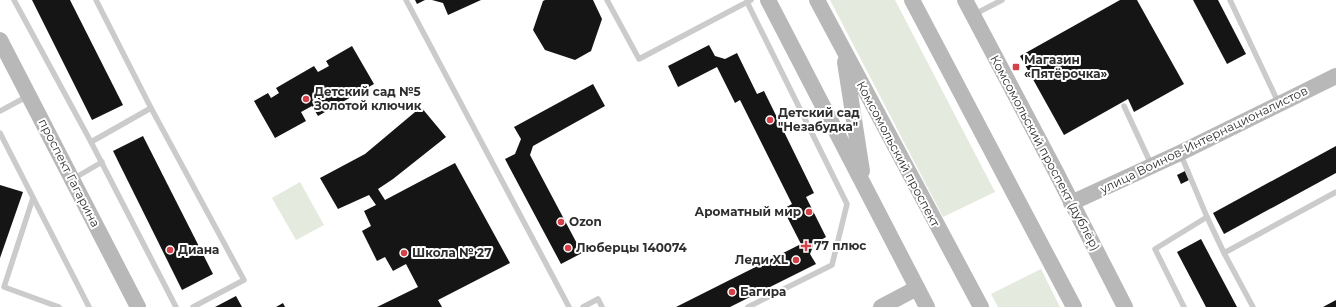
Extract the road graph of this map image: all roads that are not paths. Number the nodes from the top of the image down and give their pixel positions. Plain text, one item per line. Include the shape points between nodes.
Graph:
1 (14, 0) edge
2 (96, 0) edge
3 (406, 0) edge
4 (606, 0) edge
5 (768, 0) edge
6 (817, 0) edge
7 (912, 0) edge
8 (965, 0) edge
9 (1002, 0) edge
10 (1230, 0) edge
11 (749, 1) edge
12 (973, 15) junction
13 (0, 40) edge
14 (843, 50) junction
15 (1336, 76) edge
16 (29, 96) junction
17 (1279, 104) junction
18 (1124, 106) dead end
19 (151, 108) junction
20 (0, 111) edge
21 (0, 133) edge
22 (92, 142) junction
23 (1180, 153) junction
24 (102, 162) junction
25 (1152, 166) junction
26 (72, 179) junction
27 (864, 186) junction
28 (1336, 192) edge
29 (33, 198) junction
30 (1071, 203) junction
31 (1207, 217) junction
32 (1224, 253) junction
33 (1109, 276) junction
34 (917, 288) junction
35 (58, 307) edge
36 (89, 307) edge
37 (138, 307) edge
38 (176, 307) edge
39 (192, 307) edge
40 (569, 307) edge
41 (584, 307) edge
42 (602, 307) edge
43 (748, 307) edge
44 (881, 307) edge
45 (927, 307) edge
46 (981, 307) edge
47 (1074, 307) edge
48 (1117, 307) edge
49 (1125, 307) edge
50 (1184, 307) edge
51 (1253, 307) edge

1 - 22 lane
2 - 19 lane
3 - 40 lane
4 - 11 lane via 639,59
5 - 27 main road
6 - 14 main road, Комсомольский проспект
7 - 47 main road
8 - 12 main road, Комсомольский проспект (дублёр)
9 - 12 lane
10 - 17 lane
11 - 43 lane via 848,204 832,265
12 - 30 main road, Комсомольский проспект (дублёр)
13 - 16 main road, проспект Гагарина
14 - 27 main road
14 - 46 main road, Комсомольский проспект
15 - 17 main road, улица Воинов-Интернационалистов
16 - 20 lane
16 - 26 main road, проспект Гагарина
17 - 23 main road, улица Воинов-Интернационалистов
18 - 25 lane
19 - 22 lane
19 - 39 lane via 244,280
21 - 29 lane
22 - 24 lane
23 - 25 main road, улица Воинов-Интернационалистов
23 - 31 lane
24 - 26 lane
24 - 38 lane
25 - 30 main road, улица Воинов-Интернационалистов
26 - 37 main road, проспект Гагарина
27 - 34 main road
28 - 32 lane
29 - 35 lane via 4,286
29 - 36 lane
30 - 33 main road, Комсомольский проспект (дублёр)
31 - 32 lane
31 - 50 lane via 1154,249
32 - 51 lane
33 - 48 main road
33 - 49 main road, Комсомольский проспект (дублёр)
34 - 44 main road
34 - 45 main road
41 - 42 lane via 598,299

